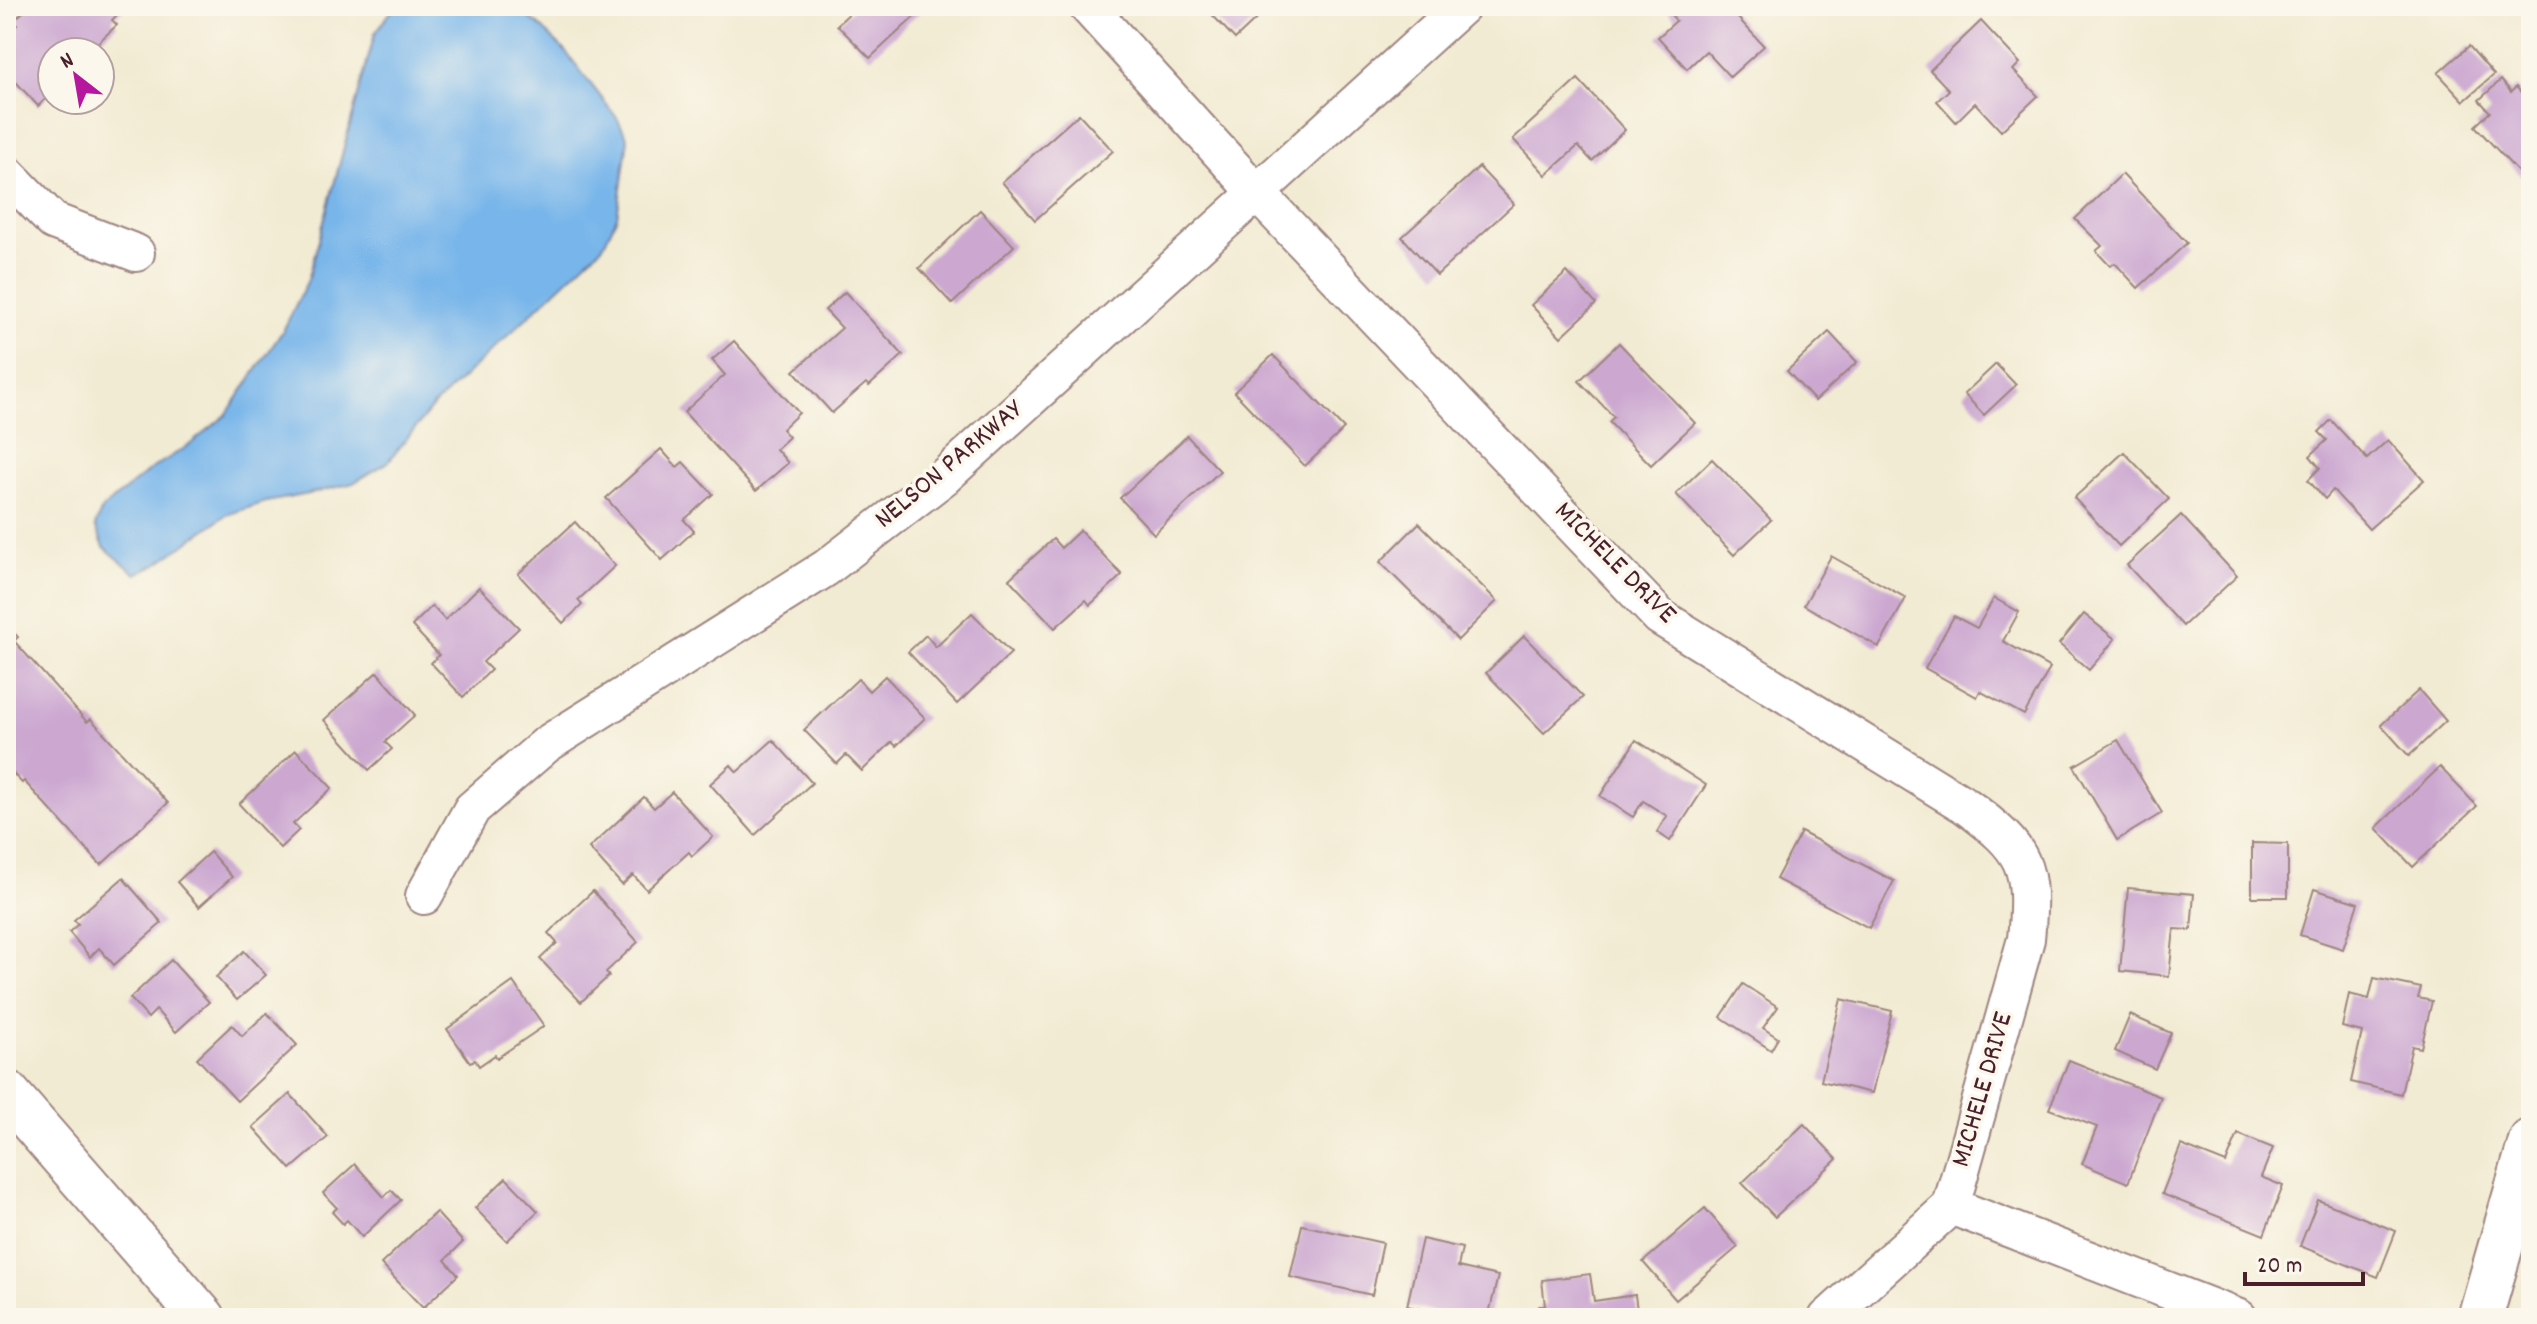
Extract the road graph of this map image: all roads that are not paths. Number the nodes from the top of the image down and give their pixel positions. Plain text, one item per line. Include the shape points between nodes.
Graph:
1 (1087, 6) edge
2 (1462, 6) edge
3 (6, 173) edge
4 (1256, 192) junction
5 (136, 253) dead end
6 (424, 896) dead end
7 (6, 1092) edge
8 (2531, 1141) edge
9 (1951, 1206) junction
10 (203, 1318) edge
11 (1827, 1318) edge
12 (2239, 1318) edge
13 (2480, 1318) edge

1 - 4 street, MICHELE DRIVE
2 - 4 street, NELSON PARKWAY
3 - 5 street via 53,221
4 - 6 street, NELSON PARKWAY via 932,486 826,568 547,744 472,809
4 - 9 street, MICHELE DRIVE via 1660,617 1966,806 1997,829 2022,859 2030,897 2026,939
7 - 10 main road
8 - 13 main road
9 - 11 street
9 - 12 street

